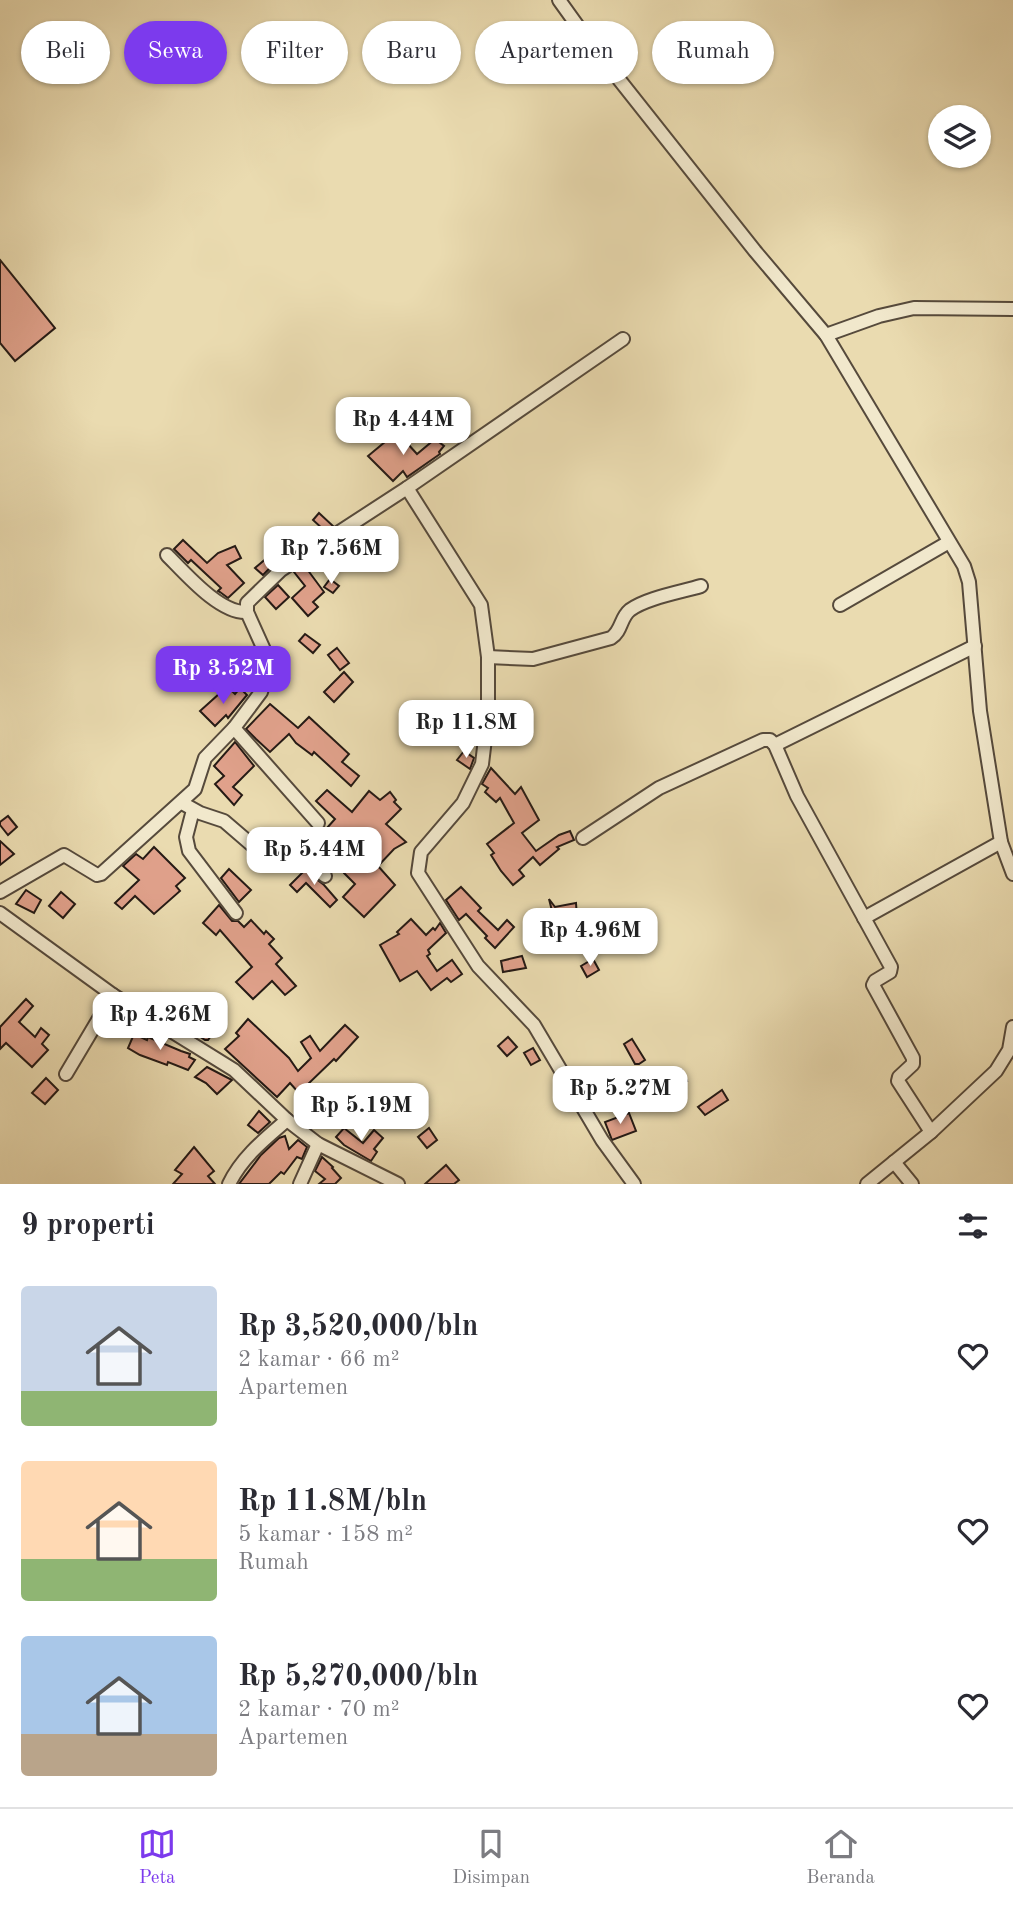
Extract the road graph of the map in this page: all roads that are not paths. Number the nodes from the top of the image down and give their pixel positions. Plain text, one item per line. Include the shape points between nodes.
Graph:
1 (558, 0) edge
2 (1013, 309) edge
3 (826, 334) junction
4 (623, 339) dead end
5 (407, 488) junction
6 (949, 542) junction
7 (167, 555) dead end
8 (701, 586) dead end
9 (840, 605) dead end
10 (247, 612) junction
11 (975, 646) junction
12 (488, 657) junction
13 (234, 729) junction
14 (775, 745) junction
15 (187, 806) junction
16 (318, 823) dead end
17 (583, 838) dead end
18 (1001, 842) junction
19 (1013, 874) edge
20 (325, 876) dead end
21 (0, 892) edge
22 (0, 913) edge
23 (236, 914) dead end
24 (864, 918) junction
25 (113, 995) junction
26 (1013, 1027) edge
27 (66, 1074) dead end
28 (287, 1120) junction
29 (931, 1132) junction
30 (318, 1144) junction
31 (894, 1162) junction
32 (229, 1184) edge
33 (300, 1184) edge
34 (397, 1184) edge
35 (634, 1184) edge
36 (867, 1184) edge
37 (912, 1184) edge

1 - 3 street
2 - 3 street via 914,308
3 - 6 street
4 - 5 street
5 - 10 street via 281,570 247,603
5 - 12 street via 481,605
6 - 9 street
6 - 11 street via 968,575
7 - 10 street via 219,602 235,612
8 - 12 street via 628,611 611,638 533,659
10 - 13 street via 270,663 261,692
11 - 14 street
11 - 18 street via 980,711
12 - 35 street via 482,764 463,803 421,852 418,873 478,966 534,1025 602,1140
13 - 15 street via 205,758
13 - 16 street
14 - 17 street via 763,740 659,788
14 - 24 street via 797,796
15 - 20 street via 224,821 274,864 307,861
15 - 21 street via 102,874 64,855
15 - 23 street via 189,851
18 - 19 street
18 - 24 street
22 - 25 street
24 - 29 street via 891,967 873,983 874,988 913,1058 898,1081
25 - 27 street
25 - 28 street via 234,1070
26 - 29 street via 1009,1050 996,1072
28 - 30 street
28 - 32 street via 249,1155
29 - 31 street
30 - 33 street
30 - 34 street
31 - 36 street
31 - 37 street

